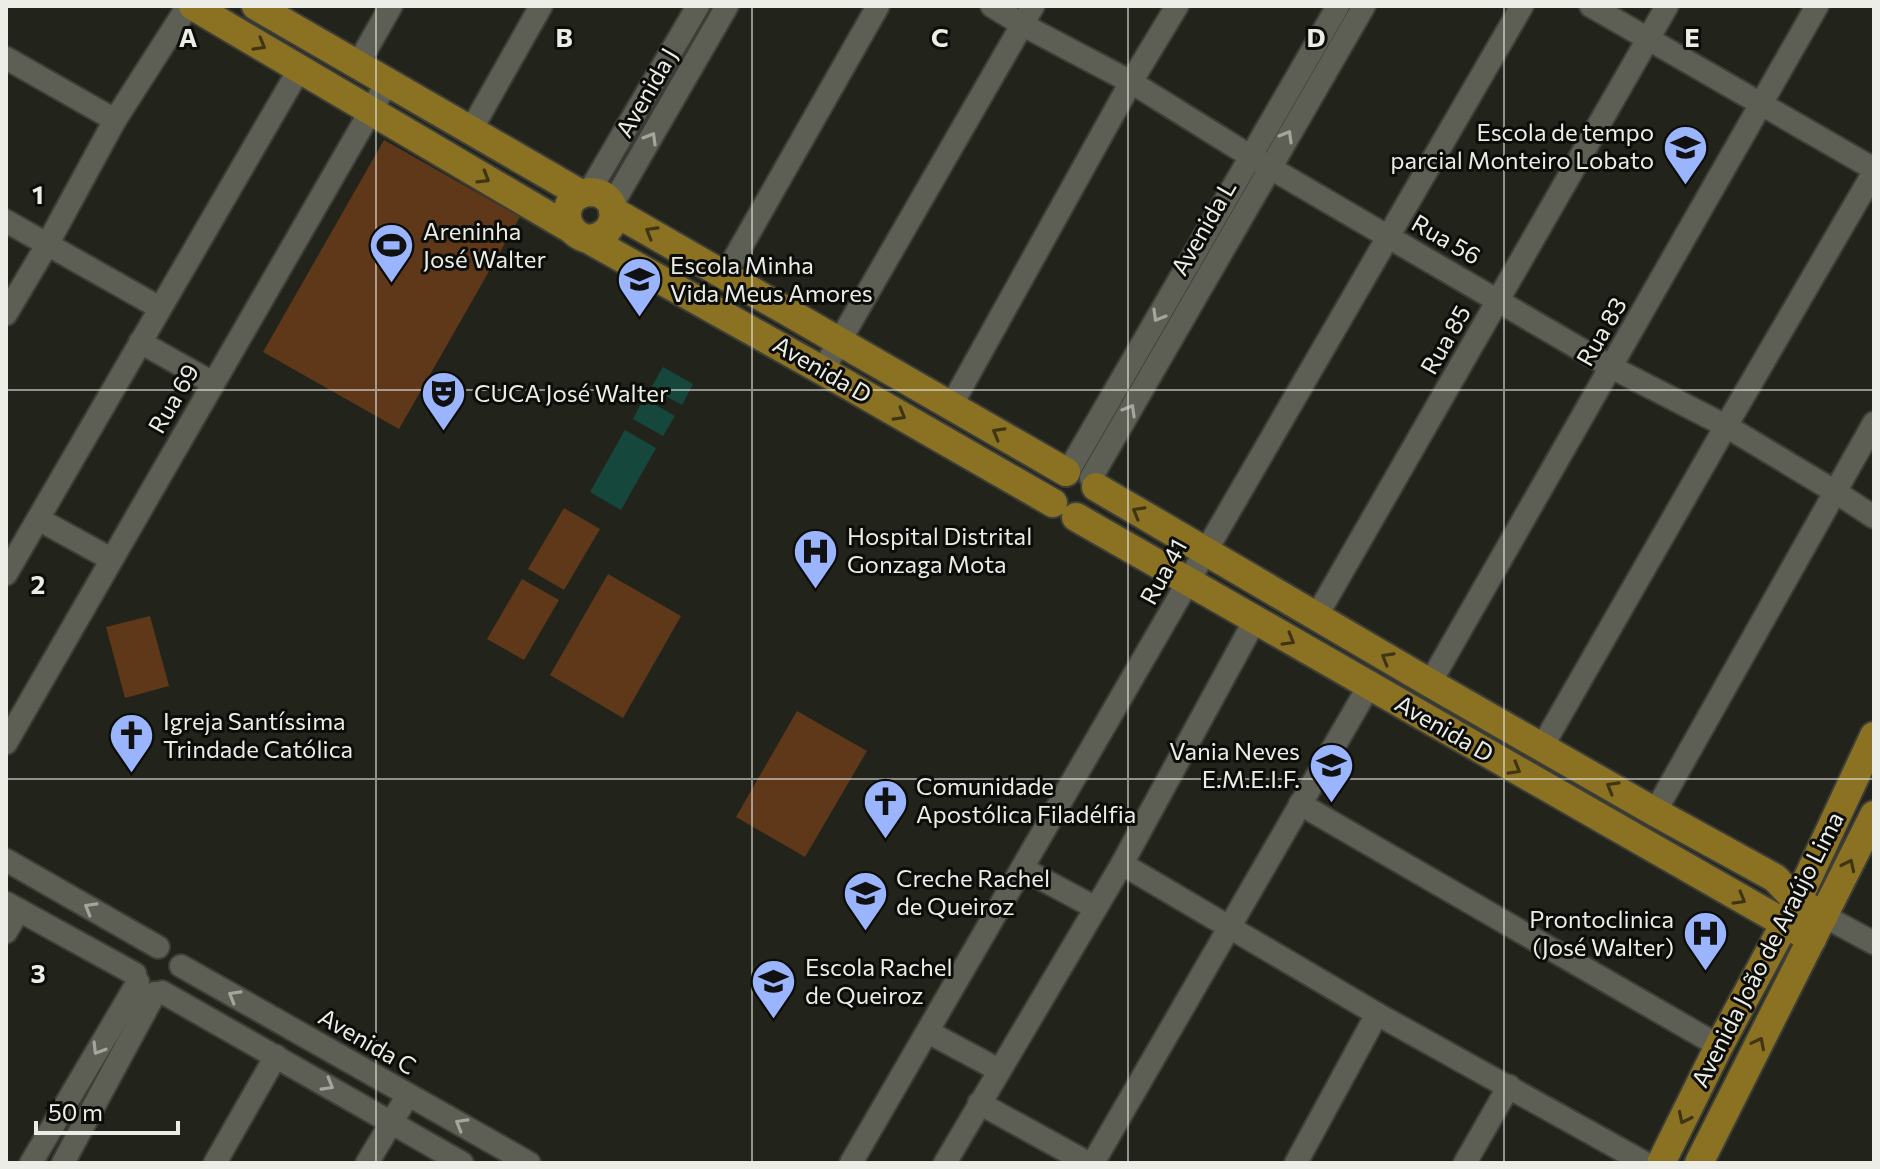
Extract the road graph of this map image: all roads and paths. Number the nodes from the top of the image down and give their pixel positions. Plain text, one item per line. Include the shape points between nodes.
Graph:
1 (190, 6) edge
2 (256, 6) edge
3 (391, 6) edge
4 (541, 6) edge
5 (698, 6) edge
6 (727, 6) edge
7 (878, 6) edge
8 (992, 6) edge
9 (1177, 6) edge
10 (1338, 6) edge
11 (1364, 6) edge
12 (1522, 6) edge
13 (1591, 6) edge
14 (1667, 6) edge
15 (1817, 6) edge
16 (1028, 16) edge
17 (1648, 39) junction
18 (6, 58) edge
19 (358, 64) junction
20 (300, 68) junction
21 (388, 81) junction
22 (1131, 82) junction
23 (1762, 104) junction
24 (370, 110) junction
25 (115, 120) junction
26 (471, 130) junction
27 (1260, 162) junction
28 (1874, 171) edge
29 (599, 201) junction
30 (6, 221) edge
31 (580, 234) junction
32 (1388, 236) junction
33 (47, 245) junction
34 (725, 275) junction
35 (1498, 301) junction
36 (160, 308) junction
37 (6, 314) edge
38 (140, 342) junction
39 (840, 342) junction
40 (1611, 367) junction
41 (823, 370) junction
42 (213, 383) junction
43 (951, 406) junction
44 (1874, 423) edge
45 (1726, 426) junction
46 (1080, 477) junction
47 (1834, 491) junction
48 (1065, 510) junction
49 (1874, 517) edge
50 (38, 519) junction
51 (1206, 551) junction
52 (111, 559) junction
53 (10, 560) edge
54 (1190, 582) junction
55 (1316, 617) junction
56 (1255, 620) junction
57 (1430, 683) junction
58 (1369, 686) junction
59 (1874, 736) edge
60 (6, 743) edge
61 (1542, 747) junction
62 (1300, 804) junction
63 (1655, 812) junction
64 (1874, 815) edge
65 (6, 860) edge
66 (1122, 864) junction
67 (1023, 869) junction
68 (12, 906) edge
69 (1096, 908) junction
70 (1790, 913) junction
71 (1232, 927) junction
72 (1818, 927) junction
73 (6, 932) edge
74 (1874, 943) edge
75 (158, 947) junction
76 (181, 966) junction
77 (147, 985) junction
78 (1377, 1014) junction
79 (928, 1032) junction
80 (1719, 1046) junction
81 (276, 1056) junction
82 (999, 1070) junction
83 (1509, 1086) junction
84 (408, 1095) junction
85 (979, 1103) junction
86 (391, 1122) junction
87 (31, 1163) edge
88 (63, 1163) edge
89 (215, 1163) edge
90 (367, 1163) edge
91 (462, 1163) edge
92 (529, 1163) edge
93 (851, 1163) edge
94 (945, 1163) edge
95 (1090, 1163) edge
96 (1296, 1163) edge
97 (1465, 1163) edge
98 (1645, 1163) edge
99 (1661, 1163) edge
100 (1699, 1163) edge

1 -> 20 main road, Avenida D
1 - 25 street
2 - 19 main road, Avenida D
3 - 19 street
4 - 26 street
5 - 29 street, Avenida J
29 -> 6 street, Avenida J
7 - 34 street
8 - 16 street, Rua 56
9 - 22 street
10 - 27 street, Avenida L
27 -> 11 street, Avenida L
12 - 32 street, Rua 41
13 - 17 street
14 - 17 street, Rua 85
15 - 23 street, Rua 83
16 - 22 street, Rua 56
16 - 39 street
17 - 23 street
17 - 35 street, Rua 85
18 - 25 street
19 - 21 main road, Avenida D
20 - 24 main road, Avenida D
20 - 36 street
21 - 24 street, Rua 69
21 - 26 main road, Avenida D
22 - 27 street, Rua 56
22 - 43 street
23 - 28 street
23 - 40 street, Rua 83
24 -> 31 main road, Avenida D
24 - 42 street, Rua 69
25 - 33 street
26 - 29 main road, Avenida D
27 - 32 street, Rua 56
27 - 46 street, Avenida L
28 - 45 street
29 - 31 main road via 571,202 567,218
29 - 31 main road via 614,216 612,225 600,237
34 -> 29 main road, Avenida D
30 - 33 street
31 - 41 main road, Avenida D
32 - 35 street, Rua 56
32 - 51 street, Rua 41
33 - 36 street
33 - 37 street
34 - 39 main road, Avenida D
35 - 40 street, Rua 56
35 - 55 street, Rua 85
36 - 38 street
38 - 42 street
38 - 50 street
39 - 41 street
39 - 43 main road, Avenida D
40 - 45 street, Rua 56
40 - 57 street, Rua 83
41 -> 48 main road, Avenida D
42 - 52 street, Rua 69
46 -> 43 main road, Avenida D
44 - 47 street
45 - 47 street, Rua 56
45 - 61 street
46 - 48 main road via 1059,477 1054,483 1052,491
46 - 48 main road via 1098,497 1095,505 1083,516
51 -> 46 main road, Avenida D
47 - 49 street, Rua 56
47 - 63 street
48 - 54 main road, Avenida D
50 - 52 street
50 - 53 street
51 - 54 street, Rua 41
51 - 55 main road, Avenida D
52 - 60 street, Rua 69
54 - 56 main road, Avenida D
54 - 67 street, Rua 41
57 -> 55 main road, Avenida D
56 -> 58 main road, Avenida D
56 - 66 street
57 - 61 main road, Avenida D
58 - 62 street
58 -> 70 main road, Avenida D
59 - 70 main road, Avenida João de Araújo Lima
63 -> 61 main road, Avenida D
62 - 71 street
62 - 80 street
63 - 70 main road, Avenida D via 1775,878
72 -> 64 main road, Avenida João de Araújo Lima
75 -> 65 street
66 - 69 street
66 - 71 street
67 - 69 street
67 - 79 street, Rua 41
68 - 73 street
68 - 77 street
69 - 82 street
70 - 72 main road, Avenida D
70 - 80 main road, Avenida João de Araújo Lima
71 - 78 street
71 - 95 street
72 - 74 street
100 -> 72 main road, Avenida João de Araújo Lima
75 - 76 street via 172,952
75 - 77 street via 144,951 136,963
76 - 77 street via 173,988
84 -> 76 street, Avenida C
77 - 81 street
77 -> 87 street
77 - 88 street
78 - 83 street
78 - 96 street
79 - 82 street
79 - 93 street, Rua 41
80 -> 99 main road, Avenida João de Araújo Lima
81 -> 86 street
81 - 89 street
82 - 85 street
83 - 97 street
83 - 98 street
84 - 86 street
92 -> 84 street, Avenida C
85 - 94 street
85 - 95 street
86 - 90 street
86 - 91 street

